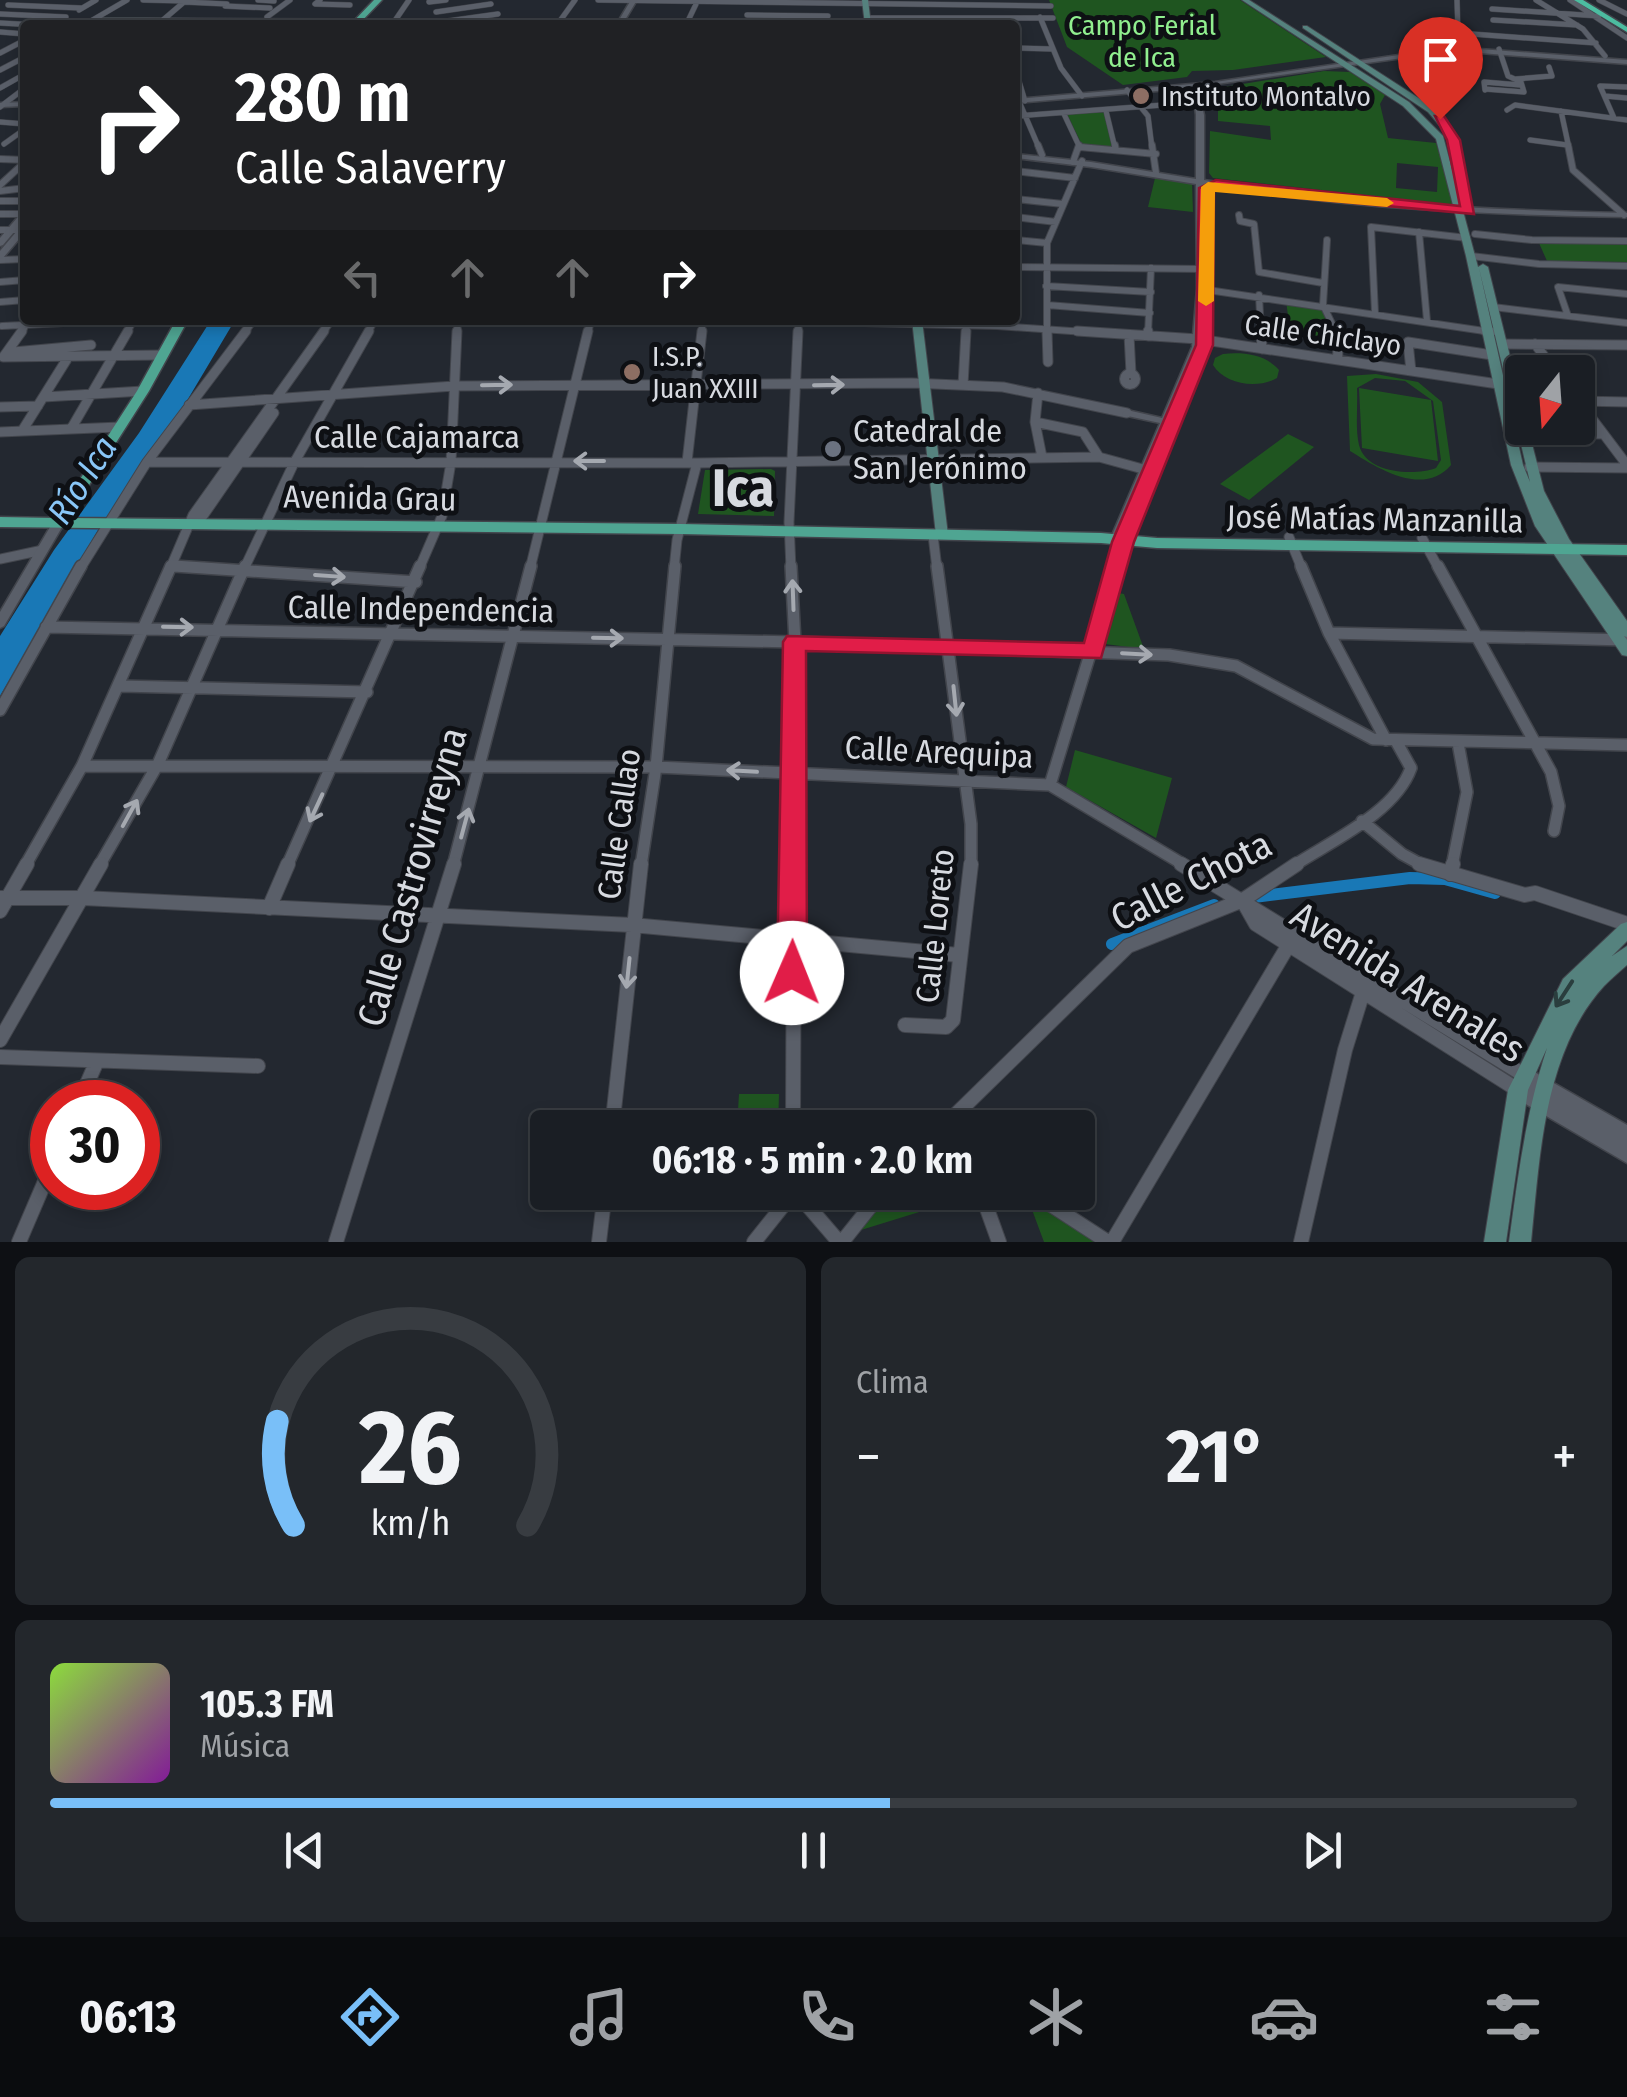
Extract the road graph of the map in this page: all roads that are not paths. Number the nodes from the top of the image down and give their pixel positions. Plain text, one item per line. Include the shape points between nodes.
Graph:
1 (16, 0) edge
2 (39, 0) edge
3 (72, 0) edge
4 (96, 0) edge
5 (127, 0) edge
6 (143, 0) edge
7 (258, 0) edge
8 (290, 0) edge
9 (320, 0) edge
10 (378, 0) edge
11 (446, 0) edge
12 (575, 0) edge
13 (598, 0) edge
14 (633, 0) edge
15 (1245, 0) edge
16 (1262, 0) edge
17 (1458, 0) edge
18 (1494, 0) edge
19 (1536, 0) edge
20 (1570, 0) edge
21 (1578, 0) edge
22 (1591, 0) edge
23 (1599, 0) edge
24 (185, 1) edge
25 (429, 1) edge
26 (642, 1) edge
27 (697, 1) edge
28 (490, 2) edge
29 (752, 2) edge
30 (225, 3) edge
31 (349, 3) edge
32 (863, 3) edge
33 (900, 3) edge
34 (931, 3) edge
35 (1004, 3) edge
36 (1036, 3) edge
37 (8, 5) junction
38 (272, 5) edge
39 (1627, 5) edge
40 (29, 6) junction
41 (831, 6) junction
42 (1051, 6) dead end
43 (1611, 6) junction
44 (59, 7) junction
45 (82, 8) junction
46 (1492, 9) junction
47 (0, 11) edge
48 (252, 12) dead end
49 (436, 12) junction
50 (498, 14) junction
51 (1286, 14) junction
52 (1564, 14) junction
53 (747, 15) junction
54 (828, 16) junction
55 (1272, 16) junction
56 (1600, 16) junction
57 (66, 17) junction
58 (1627, 17) edge
59 (934, 18) junction
60 (1040, 18) junction
61 (1054, 18) dead end
62 (61, 20) edge
63 (93, 20) joint
64 (162, 20) joint
65 (243, 20) joint
66 (264, 20) joint
67 (359, 20) edge
68 (441, 20) edge
69 (461, 20) edge
70 (502, 20) edge
71 (560, 20) edge
72 (746, 20) edge
73 (827, 20) edge
74 (900, 20) edge
75 (1494, 20) junction
76 (1526, 22) junction
77 (1578, 25) junction
78 (1627, 30) edge
79 (1458, 32) junction
80 (1312, 33) junction
81 (1298, 34) junction
82 (1496, 35) junction
83 (1536, 38) junction
84 (1627, 38) edge
85 (0, 42) edge
86 (1596, 43) junction
87 (18, 44) joint
88 (1020, 48) edge
89 (1052, 48) junction
90 (1463, 48) junction
91 (1499, 50) junction
92 (0, 52) edge
93 (1602, 58) junction
94 (1355, 60) junction
95 (1627, 60) edge
96 (1340, 62) junction
97 (1548, 67) dead end
98 (1515, 79) junction
99 (1198, 83) junction
100 (1179, 86) junction
101 (1627, 88) edge
102 (1128, 92) junction
103 (1485, 92) dead end
104 (1398, 93) junction
105 (1082, 96) junction
106 (1604, 96) junction
107 (1627, 98) edge
108 (1020, 100) edge
109 (1020, 100) edge
110 (1020, 102) edge
111 (1202, 105) junction
112 (1142, 107) junction
113 (1610, 107) junction
114 (1627, 109) edge
115 (1508, 110) dead end
116 (1106, 111) junction
117 (1561, 112) junction
118 (1064, 114) junction
119 (1020, 116) edge
120 (1026, 116) junction
121 (1614, 118) junction
122 (1627, 120) edge
123 (1530, 140) dead end
124 (1567, 145) junction
125 (1080, 147) junction
126 (1116, 150) junction
127 (1020, 154) edge
128 (1156, 154) junction
129 (1020, 155) edge
130 (1042, 155) junction
131 (1077, 162) junction
132 (1454, 165) junction
133 (20, 166) edge
134 (1157, 171) junction
135 (1020, 172) edge
136 (1075, 178) junction
137 (1202, 180) junction
138 (0, 188) edge
139 (1020, 200) edge
140 (1064, 204) junction
141 (1464, 209) junction
142 (1624, 212) edge
143 (1239, 215) dead end
144 (1020, 218) edge
145 (1056, 222) junction
146 (1418, 232) junction
147 (8, 233) edge
148 (1471, 236) junction
149 (1020, 240) edge
150 (1327, 240) dead end
151 (1532, 240) junction
152 (1627, 241) edge
153 (0, 243) edge
154 (1047, 243) junction
155 (1476, 257) junction
156 (0, 258) edge
157 (1539, 264) junction
158 (1623, 266) edge
159 (1020, 267) edge
160 (1044, 267) junction
161 (1151, 268) junction
162 (1203, 270) junction
163 (1627, 275) edge
164 (1323, 283) junction
165 (1046, 286) junction
166 (1204, 289) junction
167 (1151, 292) junction
168 (1627, 294) edge
169 (1259, 296) junction
170 (1324, 304) junction
171 (1046, 305) junction
172 (1494, 307) junction
173 (1150, 313) junction
174 (1375, 313) junction
175 (1568, 316) junction
176 (1428, 321) junction
177 (1627, 323) edge
178 (26, 325) edge
179 (131, 325) edge
180 (179, 325) edge
181 (250, 325) edge
182 (332, 325) edge
183 (372, 325) edge
184 (460, 325) edge
185 (590, 325) edge
186 (703, 325) edge
187 (799, 325) edge
188 (913, 325) edge
189 (966, 325) edge
190 (1000, 325) edge
191 (1046, 329) junction
192 (1130, 335) junction
193 (1148, 336) junction
194 (1496, 336) junction
195 (1202, 340) junction
196 (1535, 344) junction
197 (1627, 346) edge
198 (1262, 348) junction
199 (3, 355) edge
200 (163, 355) junction
201 (1492, 355) junction
202 (1543, 355) edge
203 (112, 357) junction
204 (84, 358) junction
205 (67, 359) junction
206 (1338, 360) junction
207 (1048, 362) dead end
208 (1505, 370) edge
209 (1411, 371) junction
210 (1131, 374) dead end
211 (917, 383) junction
212 (575, 384) junction
213 (963, 384) junction
214 (1498, 384) junction
215 (696, 385) junction
216 (454, 386) junction
217 (794, 386) junction
218 (143, 391) junction
219 (1505, 391) edge
220 (1038, 393) junction
221 (91, 394) junction
222 (330, 395) junction
223 (281, 398) junction
224 (41, 401) junction
225 (1595, 401) edge
226 (1627, 402) edge
227 (189, 405) junction
228 (0, 407) edge
229 (1127, 413) junction
230 (1035, 422) junction
231 (1168, 422) junction
232 (1595, 423) edge
233 (120, 427) junction
234 (71, 429) junction
235 (22, 431) junction
236 (0, 432) edge
237 (1595, 434) edge
238 (1603, 434) junction
239 (1154, 444) junction
240 (1516, 445) edge
241 (1526, 445) edge
242 (1042, 456) junction
243 (1099, 457) junction
244 (928, 458) junction
245 (556, 461) junction
246 (793, 461) junction
247 (147, 462) junction
248 (451, 462) junction
249 (692, 462) junction
250 (236, 463) junction
251 (294, 464) junction
252 (1627, 466) edge
253 (1518, 467) junction
254 (1532, 467) junction
255 (1147, 470) junction
256 (0, 522) edge
257 (64, 522) junction
258 (107, 523) junction
259 (191, 524) junction
260 (266, 524) junction
261 (439, 526) junction
262 (538, 527) junction
263 (681, 529) junction
264 (791, 532) junction
265 (937, 535) junction
266 (1122, 538) junction
267 (1291, 541) junction
268 (1627, 541) edge
269 (1425, 543) junction
270 (1560, 545) junction
271 (44, 550) junction
272 (1627, 550) edge
273 (0, 559) edge
274 (170, 566) junction
275 (244, 570) junction
276 (416, 582) junction
277 (0, 622) edge
278 (147, 626) junction
279 (46, 627) junction
280 (216, 628) junction
281 (1329, 633) junction
282 (393, 634) junction
283 (515, 636) junction
284 (1476, 636) junction
285 (668, 640) junction
286 (1625, 641) edge
287 (795, 642) junction
288 (949, 646) junction
289 (1093, 652) junction
290 (120, 686) junction
291 (190, 687) junction
292 (367, 692) junction
293 (0, 710) edge
294 (1391, 741) junction
295 (1458, 742) junction
296 (1537, 744) junction
297 (1627, 745) edge
298 (158, 764) junction
299 (336, 765) junction
300 (480, 765) junction
301 (82, 766) junction
302 (656, 767) junction
303 (796, 774) junction
304 (964, 779) junction
305 (1050, 784) junction
306 (1362, 821) junction
307 (1554, 831) dead end
308 (1450, 874) junction
309 (4, 898) edge
310 (83, 898) junction
311 (1243, 900) junction
312 (270, 908) junction
313 (0, 911) edge
314 (439, 917) junction
315 (632, 925) junction
316 (1627, 927) edge
317 (793, 937) junction
318 (1288, 946) junction
319 (1627, 954) edge
320 (958, 955) junction
321 (1368, 976) junction
322 (1362, 992) junction
323 (905, 1025) dead end
324 (0, 1040) edge
325 (0, 1057) edge
326 (97, 1061) junction
327 (258, 1066) dead end
328 (89, 1080) edge
329 (1521, 1083) junction
330 (1541, 1095) junction
331 (614, 1110) edge
332 (793, 1110) edge
333 (960, 1110) edge
334 (1627, 1136) edge
335 (1627, 1154) edge
336 (33, 1210) edge
337 (603, 1210) edge
338 (780, 1210) edge
339 (811, 1210) edge
340 (867, 1210) edge
341 (987, 1210) edge
342 (1059, 1210) edge
343 (19, 1242) edge
344 (336, 1242) edge
345 (599, 1242) edge
346 (754, 1242) edge
347 (840, 1242) edge
348 (999, 1242) edge
349 (1110, 1242) edge
350 (1301, 1242) edge
351 (1495, 1242) edge
352 (1520, 1242) edge

1 - 37 street
2 - 40 street
3 - 44 street
4 - 45 street
5 - 63 street
6 - 24 street
7 - 38 street
8 - 66 street
9 - 31 street via 315,4
10 - 67 main road
11 - 25 street
12 - 71 street
13 - 14 street
14 - 26 street
15 - 55 main road
16 - 51 main road
17 - 79 street
18 - 46 street
19 - 52 street
20 - 56 street
21 - 78 highway
22 - 58 highway
23 - 43 street
24 - 30 street
24 - 64 street
25 - 49 street
26 - 27 street
27 - 29 street
28 - 49 street
28 - 50 street
29 - 41 street
29 - 53 street
30 - 38 street
32 - 33 street
32 - 41 street
33 - 34 street
34 - 35 street
34 - 59 street
35 - 36 street
36 - 42 street
37 - 40 street
37 - 47 street
39 - 43 street
40 - 44 street
41 - 54 street
43 - 58 street
44 - 45 street
45 - 57 street
46 - 52 street
46 - 75 street
47 - 57 street
48 - 65 street
49 - 68 street
50 - 69 street
50 - 70 street
51 - 55 main road
51 - 80 main road
52 - 56 street
52 - 77 street
53 - 54 street
53 - 72 street
54 - 73 street
55 - 81 main road
56 - 84 street
57 - 62 street
59 - 60 street
59 - 74 street
60 - 61 street
60 - 89 street
63 - 64 street
65 - 66 street
75 - 76 street
75 - 82 street
76 - 77 street
76 - 83 street
77 - 86 street
79 - 82 street
79 - 90 street
80 - 81 main road
80 - 94 main road
81 - 96 main road
82 - 83 street
83 - 86 street
85 - 87 street
86 - 93 street
87 - 92 street
88 - 89 street
89 - 105 street
90 - 91 street
90 - 94 street
91 - 93 street
91 - 98 street
93 - 95 street
94 - 96 street
94 - 104 main road
96 - 99 street
96 - 104 main road
97 - 98 street via 1553,76
98 - 103 street via 1522,86 1484,82
99 - 100 street
99 - 111 street
100 - 102 street
100 - 111 street
101 - 106 street via 1601,85
102 - 105 street
102 - 109 street
102 - 112 street
104 - 132 main road via 1432,127
104 - 132 main road via 1412,96 1448,129
105 - 108 street
106 - 107 street
106 - 113 street
110 - 120 street
111 - 112 street
111 - 137 street
112 - 116 street
112 - 128 street
113 - 114 street
113 - 121 street
115 - 117 street via 1515,105
116 - 118 street
116 - 126 street
117 - 121 street
117 - 124 street
118 - 120 street
118 - 125 street
119 - 120 street
120 - 130 street
121 - 122 street
123 - 124 street
124 - 142 street via 1573,170
125 - 126 street
125 - 131 street
126 - 128 street
127 - 130 street
128 - 134 street
129 - 131 street
130 - 131 street
131 - 134 street
131 - 136 street
132 - 141 main road
133 - 138 street
134 - 137 street
135 - 136 street
136 - 140 street
137 - 141 street
137 - 162 street
139 - 140 street
140 - 145 street
141 - 142 street
141 - 148 main road
143 - 164 street via 1240,222 1254,224 1257,270
144 - 145 street
145 - 154 street
146 - 148 street
146 - 174 street via 1370,227
146 - 176 street
147 - 153 street
147 - 156 street
148 - 151 street
148 - 155 main road
149 - 154 street
150 - 164 street
151 - 152 street
151 - 157 street
154 - 160 street
155 - 157 street
155 - 172 main road
155 - 194 main road
157 - 158 street
158 - 163 street
159 - 160 street
160 - 161 street
160 - 165 street
161 - 162 street
161 - 167 street
162 - 166 street
164 - 170 street
165 - 167 street
165 - 171 street
166 - 169 street
166 - 195 street
167 - 173 street
168 - 175 street via 1558,287
169 - 170 street
169 - 198 street
170 - 174 street
170 - 206 street via 1337,332
171 - 173 street
171 - 191 street
172 - 175 street
172 - 194 main road
173 - 193 street
174 - 176 street
175 - 177 street
176 - 194 street
178 - 199 street
179 - 203 street
180 - 200 main road
181 - 227 street
182 - 223 street
183 - 222 street
184 - 216 street
185 - 212 street, Calle Castrovirreyna
186 - 215 street, Calle Callao
187 - 217 street
188 - 211 main road
189 - 213 street
190 - 191 street, Calle Chiclayo
191 - 192 street, Calle Chiclayo
191 - 207 street
192 - 193 street, Calle Chiclayo
192 - 210 street
193 - 195 street, Calle Chiclayo
194 - 196 street
194 - 201 main road
194 - 208 main road
195 - 198 street, Calle Chiclayo
195 - 231 street
196 - 197 street
196 - 202 street
198 - 206 street, Calle Chiclayo
199 - 204 street via 93,342
199 - 205 street
200 - 203 street
200 - 218 main road
201 - 209 street via 1411,342
201 - 214 main road
203 - 204 street
203 - 221 street
204 - 205 street
205 - 224 street
206 - 209 street, Calle Chiclayo
209 - 214 street, Calle Chiclayo
211 - 213 street
217 -> 211 street
211 - 244 main road
212 - 215 street
216 -> 212 street
212 - 245 street, Calle Castrovirreyna
213 - 220 street
214 - 219 main road
215 - 217 street
215 - 249 street, Calle Callao
216 - 222 street
216 - 248 street
217 - 246 street
218 - 221 street
218 - 233 main road
220 - 229 street
220 - 230 street
221 - 224 street
221 - 234 street
222 - 223 street
222 - 251 street
223 - 227 street
223 - 250 street
224 - 228 street
224 - 235 street
225 - 226 street
227 - 247 street
229 - 231 street
229 - 239 street via 1148,426
230 - 242 street
230 - 243 street via 1086,432
231 - 239 street
231 - 255 street
232 - 238 street
233 - 234 street
233 - 257 main road
234 - 235 street
235 - 236 street
237 - 238 street
238 - 252 street
239 - 255 street
240 - 253 main road
241 - 254 main road
242 - 243 street, Calle Cajamarca
242 - 244 street, Calle Cajamarca
243 - 255 street, Calle Cajamarca
244 - 246 street, Calle Cajamarca
244 - 265 main road
245 - 248 street, Calle Cajamarca
249 -> 245 street, Calle Cajamarca
245 - 262 street, Calle Castrovirreyna
246 - 249 street, Calle Cajamarca
246 - 264 street
247 - 250 street, Calle Cajamarca
247 - 258 street
248 - 251 street, Calle Cajamarca
248 - 261 street
249 - 263 street, Calle Callao
250 - 251 street, Calle Cajamarca
250 - 259 street
251 - 260 street
252 - 254 street
253 - 254 street
253 - 270 main road via 1536,516
254 - 270 main road
255 - 266 street
256 - 257 main road, Avenida Grau
257 - 258 main road, Avenida Grau
257 - 271 street
258 - 259 main road, Avenida Grau
258 - 279 street
259 - 260 main road, Avenida Grau
259 - 274 street
260 - 261 main road, Avenida Grau
260 - 275 street
261 - 262 main road, Avenida Grau
261 - 276 street
262 - 263 main road, Avenida Grau
262 - 283 street, Calle Castrovirreyna
263 - 264 main road, Avenida Grau
263 - 285 street, Calle Callao
264 - 265 main road, Avenida Grau
287 -> 264 street
265 - 266 main road, José Matías Manzanilla
265 - 288 street, Calle Loreto
266 - 267 main road, José Matías Manzanilla
266 - 289 street
267 - 269 main road, José Matías Manzanilla
267 - 281 street
268 - 270 main road, José Matías Manzanilla
269 - 270 main road, José Matías Manzanilla
269 - 284 street
270 - 272 main road, José Matías Manzanilla
270 - 286 main road
271 - 273 street
271 - 277 street
274 - 275 street
274 - 278 street
275 -> 276 street
275 - 280 street
276 - 282 street
278 - 279 street, Calle Independencia
278 -> 280 street, Calle Independencia
278 - 290 street
279 - 293 street
280 - 282 street, Calle Independencia
280 - 291 street
281 - 284 street
281 - 294 street
282 - 283 street, Calle Independencia
282 - 292 street
283 -> 285 street, Calle Independencia
283 - 300 street, Calle Castrovirreyna
284 - 286 street
284 - 296 street
285 - 287 street, Calle Independencia
285 - 302 street, Calle Callao
287 - 288 street, Calle Independencia
287 - 303 street
288 - 289 street, Calle Independencia
288 -> 304 street, Calle Loreto
289 -> 294 street, Calle Independencia via 1225,663 1361,734
289 - 305 street
290 - 291 street
290 - 301 street
291 - 292 street
291 - 298 street
292 - 299 street
294 - 295 street, Calle Independencia
294 - 306 street, Calle Chota via 1410,762 1408,779
295 - 296 street, Calle Independencia
295 - 308 street via 1470,782
296 - 297 street, Calle Independencia
296 - 307 street via 1558,794
298 - 299 street, Calle Arequipa
298 - 301 street, Calle Arequipa
310 -> 298 street
299 - 300 street, Calle Arequipa
299 -> 312 street
300 - 302 street, Calle Arequipa
314 -> 300 street, Calle Castrovirreyna
301 - 309 street
303 -> 302 street, Calle Arequipa
302 - 315 street, Calle Callao
303 - 304 street, Calle Arequipa
303 - 317 street
304 - 305 street, Calle Arequipa
304 - 320 street, Calle Loreto via 973,866
305 - 311 street, Calle Arequipa
306 - 308 street via 1413,861
306 - 311 street, Calle Chota
308 - 316 street via 1525,895 1535,892
309 - 310 street
309 - 313 street
310 - 312 street
310 - 324 street
311 - 318 street, Avenida Arenales via 1256,924
311 - 321 street, Avenida Arenales
311 - 333 street, Calle Chota via 1128,946
312 - 314 street
314 - 315 street
314 - 344 street, Calle Castrovirreyna
315 - 317 street
315 -> 331 street, Calle Callao
316 -> 329 main road via 1569,985
317 - 320 street
317 - 332 street
318 - 322 street, Avenida Arenales
318 - 349 street
319 - 330 main road via 1572,1016
320 - 323 street, Calle Loreto via 950,1024
321 - 322 street
321 - 329 street, Avenida Arenales
322 - 329 street, Avenida Arenales
322 - 350 street
325 - 326 street
326 - 327 street
326 - 328 street
329 - 330 street, Avenida Arenales
329 - 351 main road
330 - 334 street, Avenida Arenales
330 - 335 street, Avenida Arenales
330 - 352 main road
336 - 343 street
337 - 345 street
338 - 346 street
339 - 347 street
340 - 347 street
341 - 348 street
342 - 349 street

